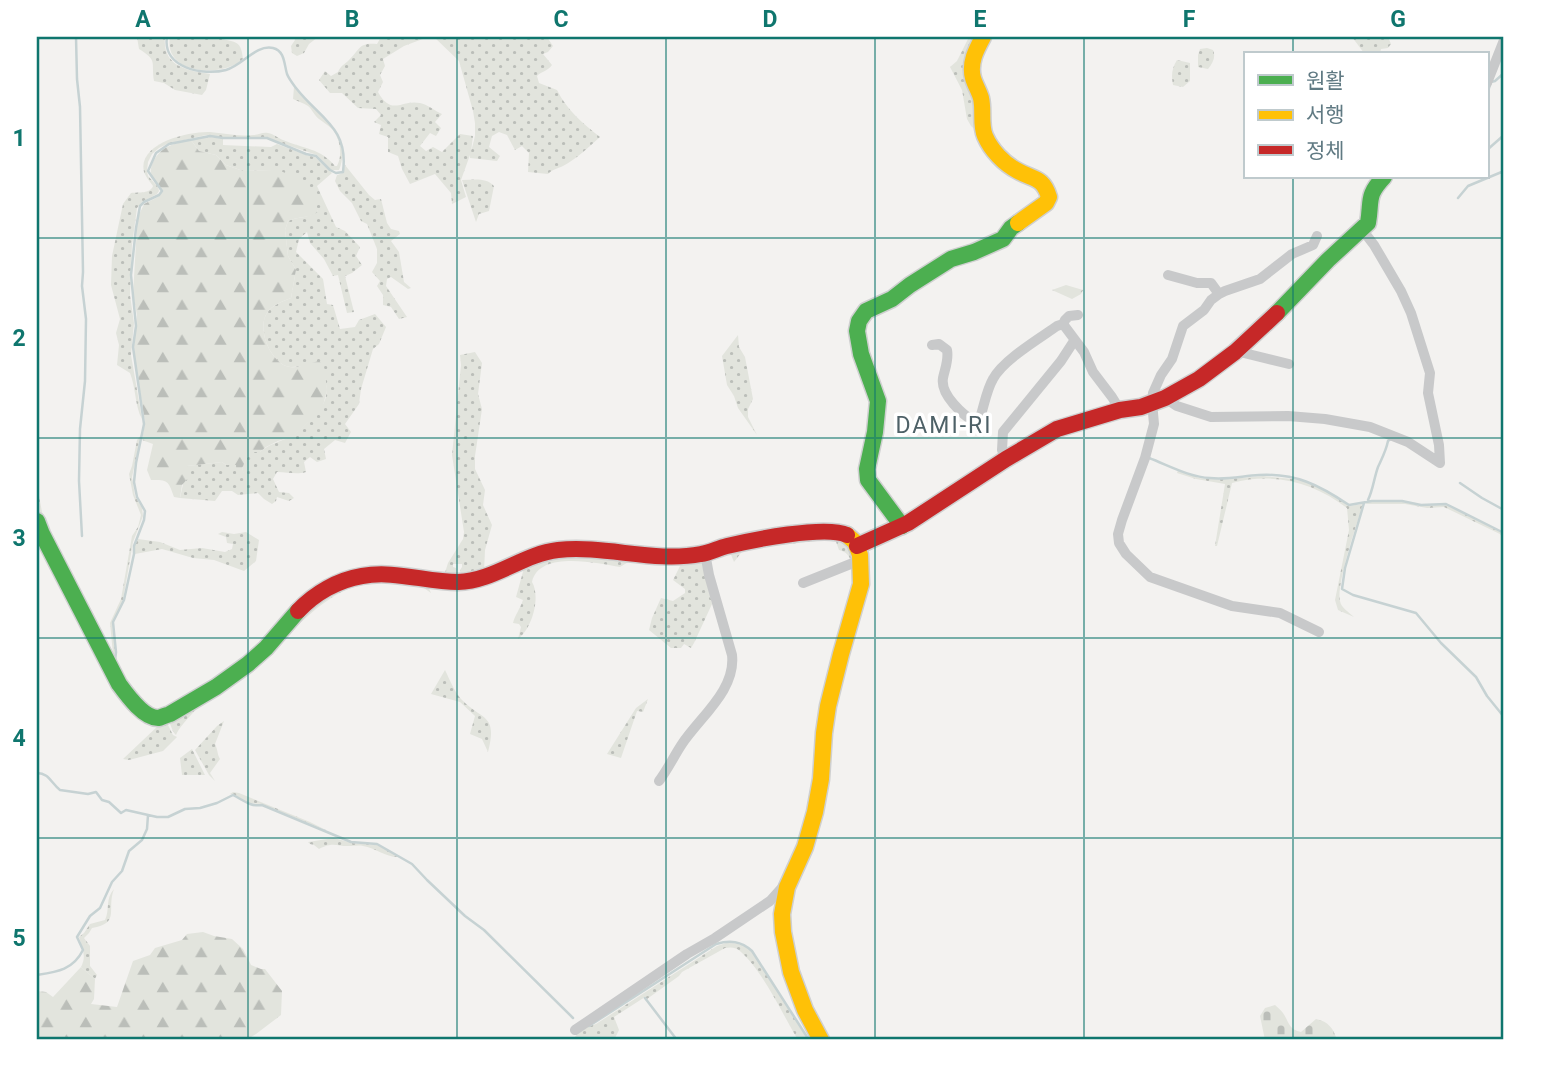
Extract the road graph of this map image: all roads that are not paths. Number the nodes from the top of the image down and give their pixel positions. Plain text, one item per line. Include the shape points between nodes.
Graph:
1 (983, 37) edge
2 (1504, 40) edge
3 (1488, 80) edge
4 (1383, 178) edge
5 (1361, 228) junction
6 (1317, 236) dead end
7 (1168, 275) dead end
8 (1219, 294) junction
9 (1078, 315) dead end
10 (1063, 324) junction
11 (1074, 341) junction
12 (932, 345) dead end
13 (1236, 351) junction
14 (1289, 364) dead end
15 (1159, 400) junction
16 (1120, 410) junction
17 (1006, 458) junction
18 (37, 521) edge
19 (902, 526) junction
20 (859, 551) junction
21 (705, 554) junction
22 (803, 583) dead end
23 (1319, 632) dead end
24 (659, 781) dead end
25 (791, 878) junction
26 (575, 1030) dead end
27 (821, 1040) edge

1 - 19 street via 972,68 982,99 986,137 1016,170 1041,180 1049,197 1003,239 951,258 892,299 866,311 859,321 861,354 877,401 869,480
2 - 3 street
4 - 5 street via 1371,192 1370,220
5 - 13 street
5 - 15 street via 1411,313 1430,373 1428,394 1440,463 1408,442 1370,427 1288,416 1210,418
6 - 8 street via 1313,245 1260,279
7 - 8 street via 1212,283
8 - 15 street via 1183,326 1172,359 1156,384
9 - 10 street via 1069,316
10 - 11 street
10 - 12 street via 996,374 976,423 960,412 945,390 947,350
11 - 16 street
11 - 17 street via 1003,432
13 - 14 street
13 - 15 street via 1199,379
15 - 16 street
15 - 23 street via 1145,458 1118,534 1126,554 1150,577 1232,606 1280,614
16 - 17 street via 1057,429
17 - 19 street
18 - 21 street via 119,684 136,706 159,718 241,669 311,600 349,580 382,574 465,582 559,550 655,557
19 - 20 street
20 - 21 street via 845,534 833,531 746,542
20 - 22 street via 853,563
20 - 25 street via 861,584 826,719 819,796
21 - 24 street via 732,655 731,675
25 - 26 street via 770,901
25 - 27 street via 784,899 786,947 797,988

